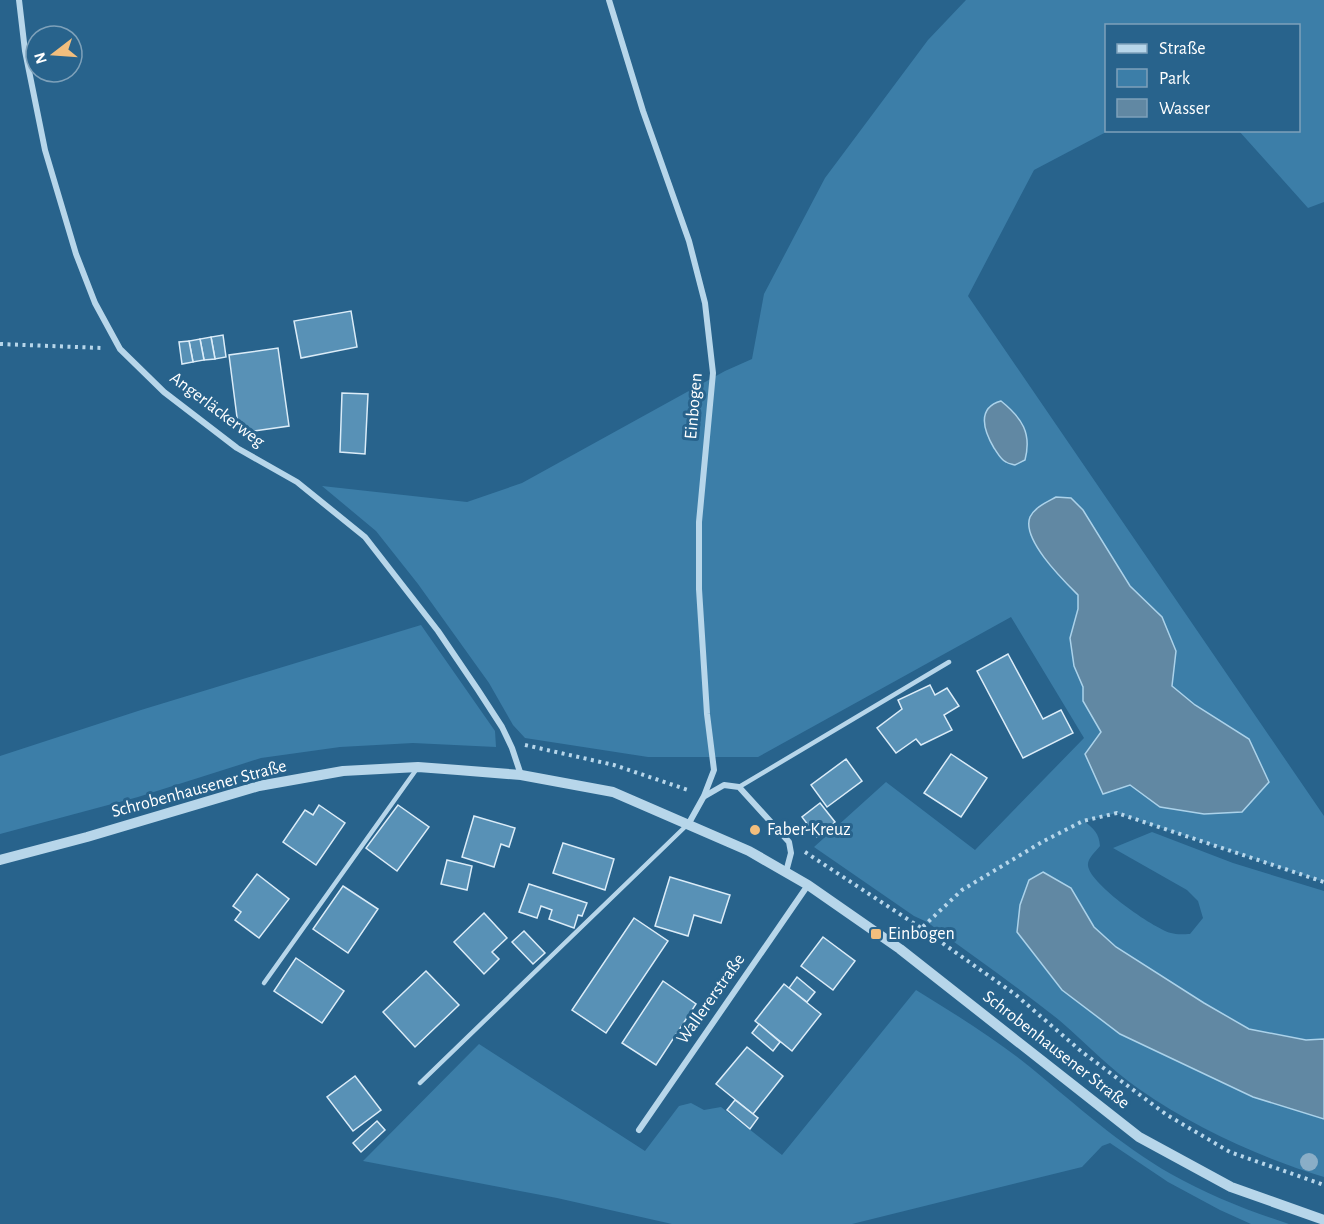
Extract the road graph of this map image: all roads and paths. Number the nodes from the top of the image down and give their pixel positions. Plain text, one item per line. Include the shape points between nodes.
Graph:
1 (18, 0) edge
2 (609, 0) edge
3 (0, 344) edge
4 (120, 349) junction
5 (949, 662) dead end
6 (512, 748) junction
7 (418, 767) junction
8 (521, 775) junction
9 (739, 787) junction
10 (704, 796) junction
11 (689, 823) junction
12 (789, 842) junction
13 (0, 860) edge
14 (786, 872) junction
15 (1324, 882) edge
16 (808, 885) junction
17 (921, 928) junction
18 (900, 949) junction
19 (264, 983) dead end
20 (420, 1083) dead end
21 (639, 1130) dead end
22 (1324, 1185) edge
23 (1324, 1220) edge

1 - 4 street, Angerläckerweg via 51,171 76,254 95,303
2 - 10 street, Einbogen via 689,241 705,303 713,373 699,522 699,589 706,714 714,770
3 - 4 path
4 - 6 street, Angerläckerweg via 164,392 237,448 297,482 365,537 438,630
5 - 9 lane
6 - 8 street, Angerläckerweg
6 - 10 path via 527,745 614,765
7 - 8 street, Schrobenhausener Straße
7 - 13 street, Schrobenhausener Straße via 343,771 259,786
7 - 19 lane
8 - 11 street, Schrobenhausener Straße via 613,792
9 - 10 street via 724,785
9 - 12 street
10 - 11 street, Einbogen
11 - 14 street, Schrobenhausener Straße
11 - 20 lane
12 - 14 street via 791,853
12 - 17 path
14 - 16 street, Schrobenhausener Straße
15 - 17 path via 1117,813 1083,821 1042,842 962,890
16 - 18 street, Schrobenhausener Straße
16 - 21 street, Wallererstraße
17 - 18 path
17 - 22 path via 1016,995 1082,1052 1167,1115 1230,1152
18 - 23 street, Schrobenhausener Straße via 1139,1137 1231,1187

